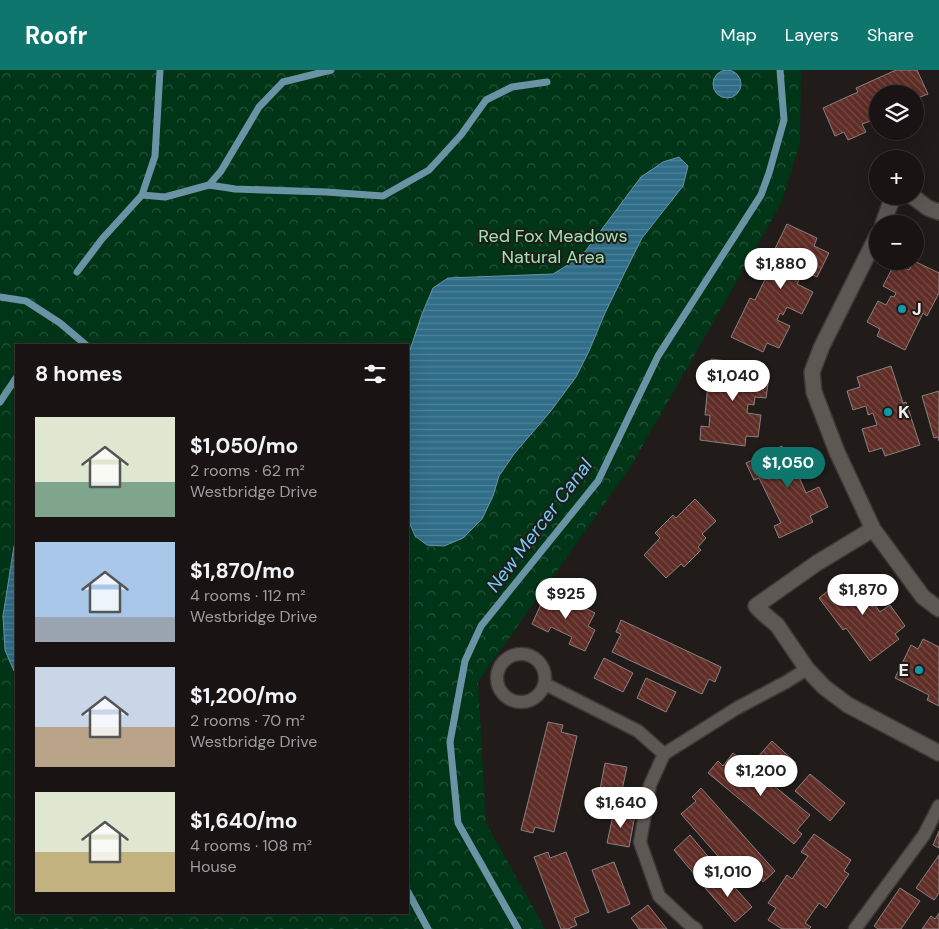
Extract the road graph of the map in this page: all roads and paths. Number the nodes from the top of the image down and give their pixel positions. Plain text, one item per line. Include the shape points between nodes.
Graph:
1 (924, 205) edge
2 (939, 212) edge
3 (869, 252) edge
4 (873, 529) junction
5 (939, 609) edge
6 (806, 669) junction
7 (544, 684) dead end
8 (939, 753) edge
9 (664, 754) junction
10 (939, 806) edge
11 (696, 929) edge
12 (856, 929) edge

1 - 2 street
3 - 4 street via 812,372 814,392 837,452
4 - 5 street via 923,597
4 - 6 street via 756,606 777,625
6 - 8 street via 848,705
6 - 9 lane
7 - 9 lane via 638,731
9 - 11 lane via 650,785 640,842 659,896
10 - 12 lane via 924,835

